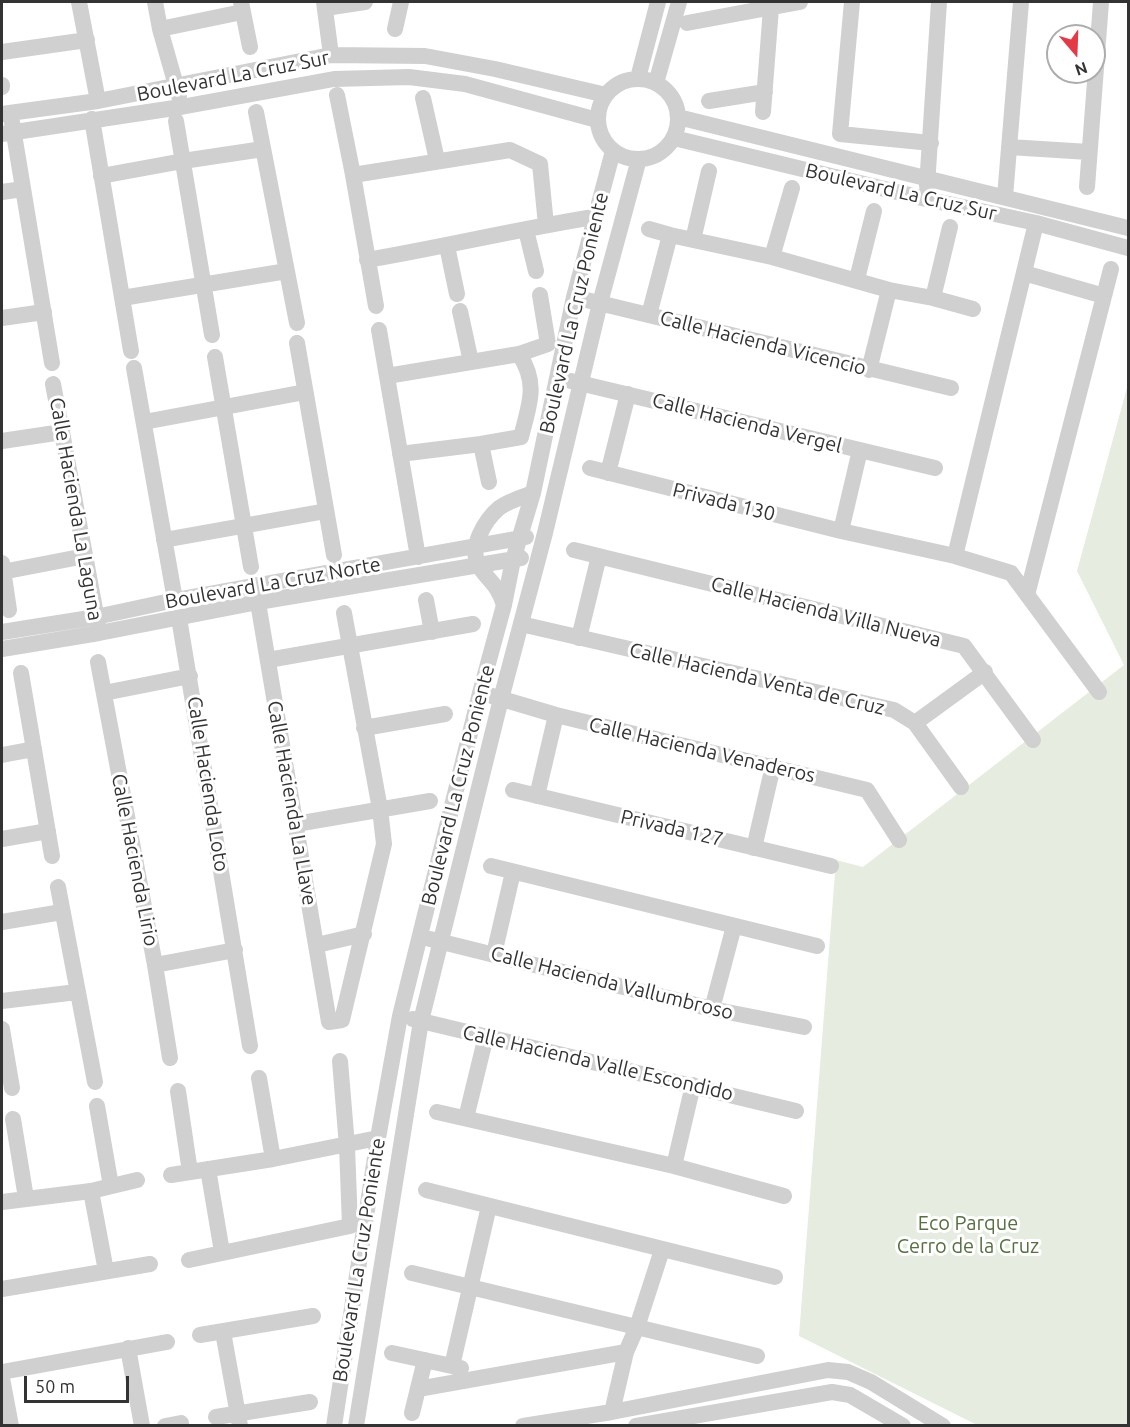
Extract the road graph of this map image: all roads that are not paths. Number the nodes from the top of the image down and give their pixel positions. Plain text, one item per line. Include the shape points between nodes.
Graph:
1 (79, 2) edge
2 (155, 2) edge
3 (365, 2) edge
4 (401, 2) edge
5 (658, 2) edge
6 (679, 2) edge
7 (800, 2) edge
8 (852, 2) edge
9 (939, 2) edge
10 (1022, 2) edge
11 (1101, 2) edge
12 (324, 5) edge
13 (242, 7) edge
14 (771, 8) junction
15 (687, 22) dead end
16 (160, 29) junction
17 (395, 29) dead end
18 (87, 40) junction
19 (250, 47) dead end
20 (2, 52) edge
21 (331, 55) junction
22 (638, 78) junction
23 (656, 82) junction
24 (178, 87) junction
25 (765, 92) junction
26 (606, 94) junction
27 (337, 95) dead end
28 (423, 98) dead end
29 (98, 101) junction
30 (709, 101) dead end
31 (256, 112) dead end
32 (763, 112) dead end
33 (6, 113) edge
34 (179, 114) junction
35 (678, 117) junction
36 (92, 119) junction
37 (597, 120) junction
38 (8, 133) edge
39 (674, 138) junction
40 (931, 143) junction
41 (1009, 147) junction
42 (263, 149) junction
43 (613, 151) junction
44 (1089, 152) junction
45 (639, 159) junction
46 (437, 160) junction
47 (183, 161) junction
48 (709, 171) dead end
49 (353, 174) junction
50 (101, 176) junction
51 (928, 178) junction
52 (1087, 187) dead end
53 (792, 188) dead end
54 (23, 189) junction
55 (2, 192) edge
56 (1005, 197) junction
57 (926, 199) junction
58 (874, 211) dead end
59 (594, 217) junction
60 (1036, 223) junction
61 (546, 225) junction
62 (950, 227) dead end
63 (1128, 228) edge
64 (649, 229) dead end
65 (526, 230) junction
66 (670, 235) junction
67 (693, 240) junction
68 (447, 246) junction
69 (1128, 248) edge
70 (772, 257) junction
71 (367, 260) junction
72 (1111, 269) dead end
73 (287, 271) junction
74 (536, 271) dead end
75 (1024, 273) junction
76 (857, 279) junction
77 (204, 285) junction
78 (889, 290) junction
79 (457, 294) dead end
80 (540, 295) dead end
81 (1104, 296) junction
82 (574, 297) junction
83 (122, 298) junction
84 (933, 298) junction
85 (600, 303) junction
86 (376, 306) dead end
87 (973, 309) dead end
88 (460, 311) dead end
89 (44, 312) junction
90 (649, 315) junction
91 (2, 318) edge
92 (297, 323) dead end
93 (379, 330) dead end
94 (212, 335) dead end
95 (297, 343) dead end
96 (131, 351) dead end
97 (519, 354) junction
98 (215, 357) dead end
99 (471, 362) junction
100 (52, 363) dead end
101 (134, 368) dead end
102 (869, 370) junction
103 (387, 376) junction
104 (558, 378) junction
105 (53, 384) dead end
106 (581, 384) junction
107 (951, 388) dead end
108 (305, 392) junction
109 (628, 394) junction
110 (224, 406) junction
111 (144, 422) junction
112 (62, 432) junction
113 (2, 441) edge
114 (481, 444) junction
115 (860, 450) junction
116 (400, 454) junction
117 (590, 468) dead end
118 (935, 468) dead end
119 (608, 473) junction
120 (489, 482) dead end
121 (533, 493) junction
122 (326, 511) junction
123 (244, 525) junction
124 (841, 531) junction
125 (545, 533) junction
126 (519, 538) junction
127 (164, 540) junction
128 (475, 545) junction
129 (574, 550) dead end
130 (539, 554) junction
131 (334, 555) dead end
132 (85, 556) junction
133 (599, 556) junction
134 (955, 556) junction
135 (418, 557) junction
136 (513, 560) junction
137 (478, 565) junction
138 (251, 567) dead end
139 (2, 569) edge
140 (256, 593) junction
141 (1027, 595) junction
142 (175, 600) junction
143 (426, 600) dead end
144 (504, 604) junction
145 (9, 610) dead end
146 (344, 613) dead end
147 (179, 618) junction
148 (473, 624) dead end
149 (521, 624) junction
150 (98, 625) junction
151 (2, 632) edge
152 (432, 632) junction
153 (579, 638) junction
154 (350, 645) junction
155 (2, 649) edge
156 (268, 660) junction
157 (98, 662) dead end
158 (21, 672) dead end
159 (984, 672) junction
160 (190, 676) junction
161 (1099, 692) dead end
162 (104, 693) junction
163 (480, 693) junction
164 (501, 699) junction
165 (445, 714) dead end
166 (556, 715) junction
167 (915, 723) junction
168 (364, 728) junction
169 (1033, 740) dead end
170 (34, 749) junction
171 (2, 755) edge
172 (773, 766) junction
173 (961, 787) dead end
174 (513, 790) dead end
175 (537, 796) junction
176 (430, 801) dead end
177 (380, 809) junction
178 (296, 824) junction
179 (48, 831) junction
180 (2, 839) edge
181 (898, 840) dead end
182 (754, 848) junction
183 (52, 856) dead end
184 (491, 866) dead end
185 (831, 866) dead end
186 (513, 872) junction
187 (58, 887) dead end
188 (62, 912) junction
189 (2, 922) edge
190 (734, 926) junction
191 (364, 934) junction
192 (420, 937) junction
193 (440, 940) junction
194 (316, 945) junction
195 (817, 946) dead end
196 (235, 950) junction
197 (494, 954) junction
198 (155, 965) junction
199 (77, 992) junction
200 (2, 1001) edge
201 (712, 1009) junction
202 (400, 1016) junction
203 (422, 1021) junction
204 (804, 1027) dead end
205 (2, 1029) edge
206 (486, 1036) junction
207 (250, 1046) dead end
208 (170, 1058) dead end
209 (340, 1061) dead end
210 (259, 1078) dead end
211 (95, 1082) dead end
212 (693, 1085) junction
213 (12, 1088) dead end
214 (178, 1091) dead end
215 (97, 1106) dead end
216 (796, 1111) dead end
217 (437, 1112) dead end
218 (466, 1118) junction
219 (13, 1119) dead end
220 (378, 1138) junction
221 (346, 1146) junction
222 (273, 1159) junction
223 (674, 1166) junction
224 (207, 1169) junction
225 (190, 1172) junction
226 (171, 1175) dead end
227 (137, 1180) dead end
228 (111, 1186) junction
229 (426, 1190) dead end
230 (91, 1191) junction
231 (784, 1196) dead end
232 (26, 1198) junction
233 (2, 1202) edge
234 (489, 1206) junction
235 (662, 1250) junction
236 (222, 1252) junction
237 (189, 1260) dead end
238 (150, 1264) dead end
239 (106, 1271) junction
240 (412, 1273) dead end
241 (775, 1277) dead end
242 (470, 1286) junction
243 (2, 1289) edge
244 (313, 1316) dead end
245 (637, 1327) junction
246 (223, 1332) junction
247 (200, 1335) dead end
248 (167, 1342) dead end
249 (128, 1348) junction
250 (626, 1352) junction
251 (392, 1353) dead end
252 (757, 1356) dead end
253 (425, 1360) junction
254 (452, 1366) junction
255 (2, 1372) edge
256 (488, 1375) junction
257 (2, 1378) edge
258 (729, 1388) junction
259 (418, 1389) junction
260 (310, 1402) dead end
261 (612, 1412) junction
262 (412, 1413) dead end
263 (216, 1417) dead end
264 (735, 1417) edge
265 (239, 1419) edge
266 (11, 1425) edge
267 (142, 1425) edge
268 (334, 1425) edge
269 (356, 1425) edge
270 (523, 1425) edge
271 (638, 1425) edge
272 (903, 1425) edge
273 (943, 1425) edge

1 - 18 street
2 - 16 street
3 - 12 street
4 - 17 street
5 - 22 street
6 - 23 street
7 - 14 street
8 - 40 street via 840,134
9 - 40 street
10 - 41 street
11 - 44 street
12 - 21 street
13 - 16 street
13 - 19 street
14 - 15 street
14 - 25 street
16 - 24 street
18 - 20 street
18 - 29 street
21 - 24 street, Boulevard La Cruz Sur
21 - 26 street, Boulevard La Cruz Sur via 425,56
22 - 23 street
22 - 26 street via 620,83
23 - 35 street via 671,95
24 - 29 street, Boulevard La Cruz Sur
24 - 34 street
25 - 30 street
25 - 32 street
26 - 37 street
27 - 49 street
28 - 46 street
29 - 33 street, Boulevard La Cruz Sur
31 - 42 street
33 - 38 street
34 - 36 street, Boulevard La Cruz Sur
34 - 37 street, Boulevard La Cruz Sur via 334,80 409,77 465,84
34 - 47 street
35 - 39 street
35 - 51 street, Boulevard La Cruz Sur
36 - 38 street, Boulevard La Cruz Sur
36 - 50 street
37 - 43 street via 602,137
38 - 54 street
39 - 45 street via 663,151
39 - 57 street, Boulevard La Cruz Sur
40 - 51 street
41 - 44 street
41 - 56 street
42 - 47 street
42 - 73 street
43 - 45 street
43 - 59 street, Boulevard La Cruz Poniente
44 - 52 street
45 - 85 street, Boulevard La Cruz Poniente
46 - 49 street
46 - 61 street via 510,150 540,164
47 - 50 street
47 - 77 street
48 - 67 street
49 - 71 street
50 - 83 street
51 - 56 street, Boulevard La Cruz Sur
51 - 57 street
53 - 70 street
54 - 55 street
54 - 89 street
56 - 63 street, Boulevard La Cruz Sur
57 - 60 street, Boulevard La Cruz Sur
58 - 76 street
59 - 61 street
59 - 82 street, Boulevard La Cruz Poniente
60 - 69 street, Boulevard La Cruz Sur
60 - 75 street
61 - 65 street
62 - 84 street
64 - 66 street
65 - 68 street
65 - 74 street
66 - 67 street
66 - 90 street
67 - 70 street
68 - 71 street
68 - 79 street
70 - 76 street
71 - 86 street
72 - 81 street
73 - 77 street
73 - 92 street
75 - 81 street
75 - 134 street
76 - 78 street
77 - 83 street
77 - 94 street
78 - 84 street
78 - 102 street
80 - 97 street via 548,344
81 - 141 street
82 - 85 street, Calle Hacienda Vicencio
82 - 104 street, Boulevard La Cruz Poniente
83 - 96 street
84 - 87 street
85 - 90 street, Calle Hacienda Vicencio
85 - 106 street, Boulevard La Cruz Poniente
88 - 99 street
89 - 91 street
89 - 100 street
90 - 102 street, Calle Hacienda Vicencio
93 - 103 street
95 - 108 street
97 - 99 street
97 - 114 street via 528,368 532,388 521,437
98 - 110 street
99 - 103 street
101 - 111 street
102 - 107 street, Calle Hacienda Vicencio
103 - 116 street
104 - 106 street, Calle Hacienda Vergel
104 - 121 street, Boulevard La Cruz Poniente
105 - 112 street, Calle Hacienda La Laguna
106 - 109 street, Calle Hacienda Vergel
106 - 125 street, Boulevard La Cruz Poniente
108 - 110 street
108 - 122 street
109 - 115 street, Calle Hacienda Vergel
109 - 119 street
110 - 111 street
110 - 123 street
111 - 127 street
112 - 113 street
112 - 132 street, Calle Hacienda La Laguna
114 - 116 street
114 - 120 street
115 - 118 street, Calle Hacienda Vergel
115 - 124 street
116 - 135 street
117 - 119 street, Privada 130
119 - 124 street, Privada 130
121 - 126 street, Boulevard La Cruz Poniente
121 - 128 street via 501,507
122 - 123 street
122 - 131 street
123 - 127 street
123 - 138 street
124 - 134 street
125 - 126 street, Boulevard La Cruz Norte
125 - 130 street, Boulevard La Cruz Poniente
126 - 128 street, Boulevard La Cruz Norte
126 - 136 street, Boulevard La Cruz Poniente
127 - 142 street
128 - 135 street, Boulevard La Cruz Norte
128 - 137 street
129 - 133 street, Calle Hacienda Villa Nueva
130 - 136 street, Boulevard La Cruz Norte
130 - 149 street, Boulevard La Cruz Poniente
132 - 139 street
132 - 150 street, Calle Hacienda La Laguna
133 - 153 street
133 - 159 street, Calle Hacienda Villa Nueva via 964,646
134 - 141 street via 1011,573
135 - 140 street, Boulevard La Cruz Norte
136 - 137 street, Boulevard La Cruz Norte
136 - 144 street, Boulevard La Cruz Poniente
137 - 140 street, Boulevard La Cruz Norte
137 - 144 street via 500,591
139 - 145 street
140 - 142 street, Boulevard La Cruz Norte
140 - 147 street, Boulevard La Cruz Norte
140 - 156 street, Calle Hacienda La Llave
141 - 161 street
142 - 150 street, Boulevard La Cruz Norte
143 - 152 street
144 - 163 street, Boulevard La Cruz Poniente
146 - 154 street
147 - 150 street, Boulevard La Cruz Norte
147 - 160 street, Calle Hacienda Loto
148 - 152 street
149 - 153 street, Calle Hacienda Venta de Cruz
149 - 164 street, Boulevard La Cruz Poniente
150 - 151 street, Boulevard La Cruz Norte
150 - 155 street, Boulevard La Cruz Norte
152 - 154 street
153 - 167 street, Calle Hacienda Venta de Cruz via 894,710
154 - 156 street
154 - 168 street
156 - 178 street, Calle Hacienda La Llave
157 - 162 street, Calle Hacienda Lirio
158 - 170 street
159 - 167 street
159 - 169 street, Calle Hacienda Villa Nueva
160 - 162 street
160 - 196 street, Calle Hacienda Loto
162 - 198 street, Calle Hacienda Lirio
163 - 164 street, Calle Hacienda Venaderos
163 - 192 street, Boulevard La Cruz Poniente
164 - 166 street, Calle Hacienda Venaderos
164 - 193 street, Boulevard La Cruz Poniente
165 - 168 street
166 - 172 street, Calle Hacienda Venaderos
166 - 175 street
167 - 173 street, Calle Hacienda Venta de Cruz
168 - 177 street
170 - 171 street
170 - 179 street
172 - 181 street, Calle Hacienda Venaderos via 867,790
172 - 182 street
174 - 175 street, Privada 127
175 - 182 street, Privada 127
176 - 177 street
177 - 178 street
177 - 191 street via 384,844
178 - 194 street, Calle Hacienda La Llave
179 - 180 street
179 - 183 street
182 - 185 street, Privada 127
184 - 186 street
186 - 190 street
186 - 197 street
187 - 188 street
188 - 189 street
188 - 199 street
190 - 195 street
190 - 201 street
191 - 194 street
191 - 194 street, Calle Hacienda La Llave via 342,1020 329,1022
192 - 193 street, Calle Hacienda Vallumbroso
192 - 202 street, Boulevard La Cruz Poniente
193 - 197 street, Calle Hacienda Vallumbroso
193 - 203 street, Boulevard La Cruz Poniente
196 - 198 street
196 - 207 street, Calle Hacienda Loto
197 - 201 street, Calle Hacienda Vallumbroso
198 - 208 street, Calle Hacienda Lirio
199 - 200 street
199 - 211 street
201 - 204 street, Calle Hacienda Vallumbroso
202 - 203 street, Calle Hacienda Valle Escondido
202 - 220 street, Boulevard La Cruz Poniente
203 - 206 street, Calle Hacienda Valle Escondido
203 - 269 street, Boulevard La Cruz Poniente
205 - 213 street
206 - 212 street, Calle Hacienda Valle Escondido
206 - 218 street
209 - 221 street
210 - 222 street
212 - 216 street, Calle Hacienda Valle Escondido
212 - 223 street
214 - 225 street
215 - 228 street
217 - 218 street
218 - 223 street
219 - 232 street
220 - 221 street
220 - 268 street, Boulevard La Cruz Poniente
221 - 222 street
221 - 236 street via 350,1226
222 - 224 street
223 - 231 street
224 - 225 street
224 - 236 street
225 - 226 street
227 - 228 street
228 - 230 street
229 - 234 street
230 - 232 street
230 - 239 street
232 - 233 street
234 - 235 street
234 - 242 street
235 - 241 street
235 - 245 street
236 - 237 street
238 - 239 street
239 - 243 street
240 - 242 street
242 - 245 street
242 - 254 street
244 - 246 street
245 - 250 street
245 - 252 street
246 - 247 street
246 - 265 street
248 - 249 street
249 - 255 street
249 - 267 street
250 - 256 street
250 - 261 street
251 - 253 street
253 - 254 street
253 - 259 street
254 - 256 street
256 - 259 street
257 - 266 street
258 - 261 street
258 - 264 street
258 - 273 street via 828,1370 848,1372
259 - 262 street
260 - 265 street
261 - 270 street
263 - 265 street
264 - 271 street
264 - 272 street via 832,1392 850,1395

